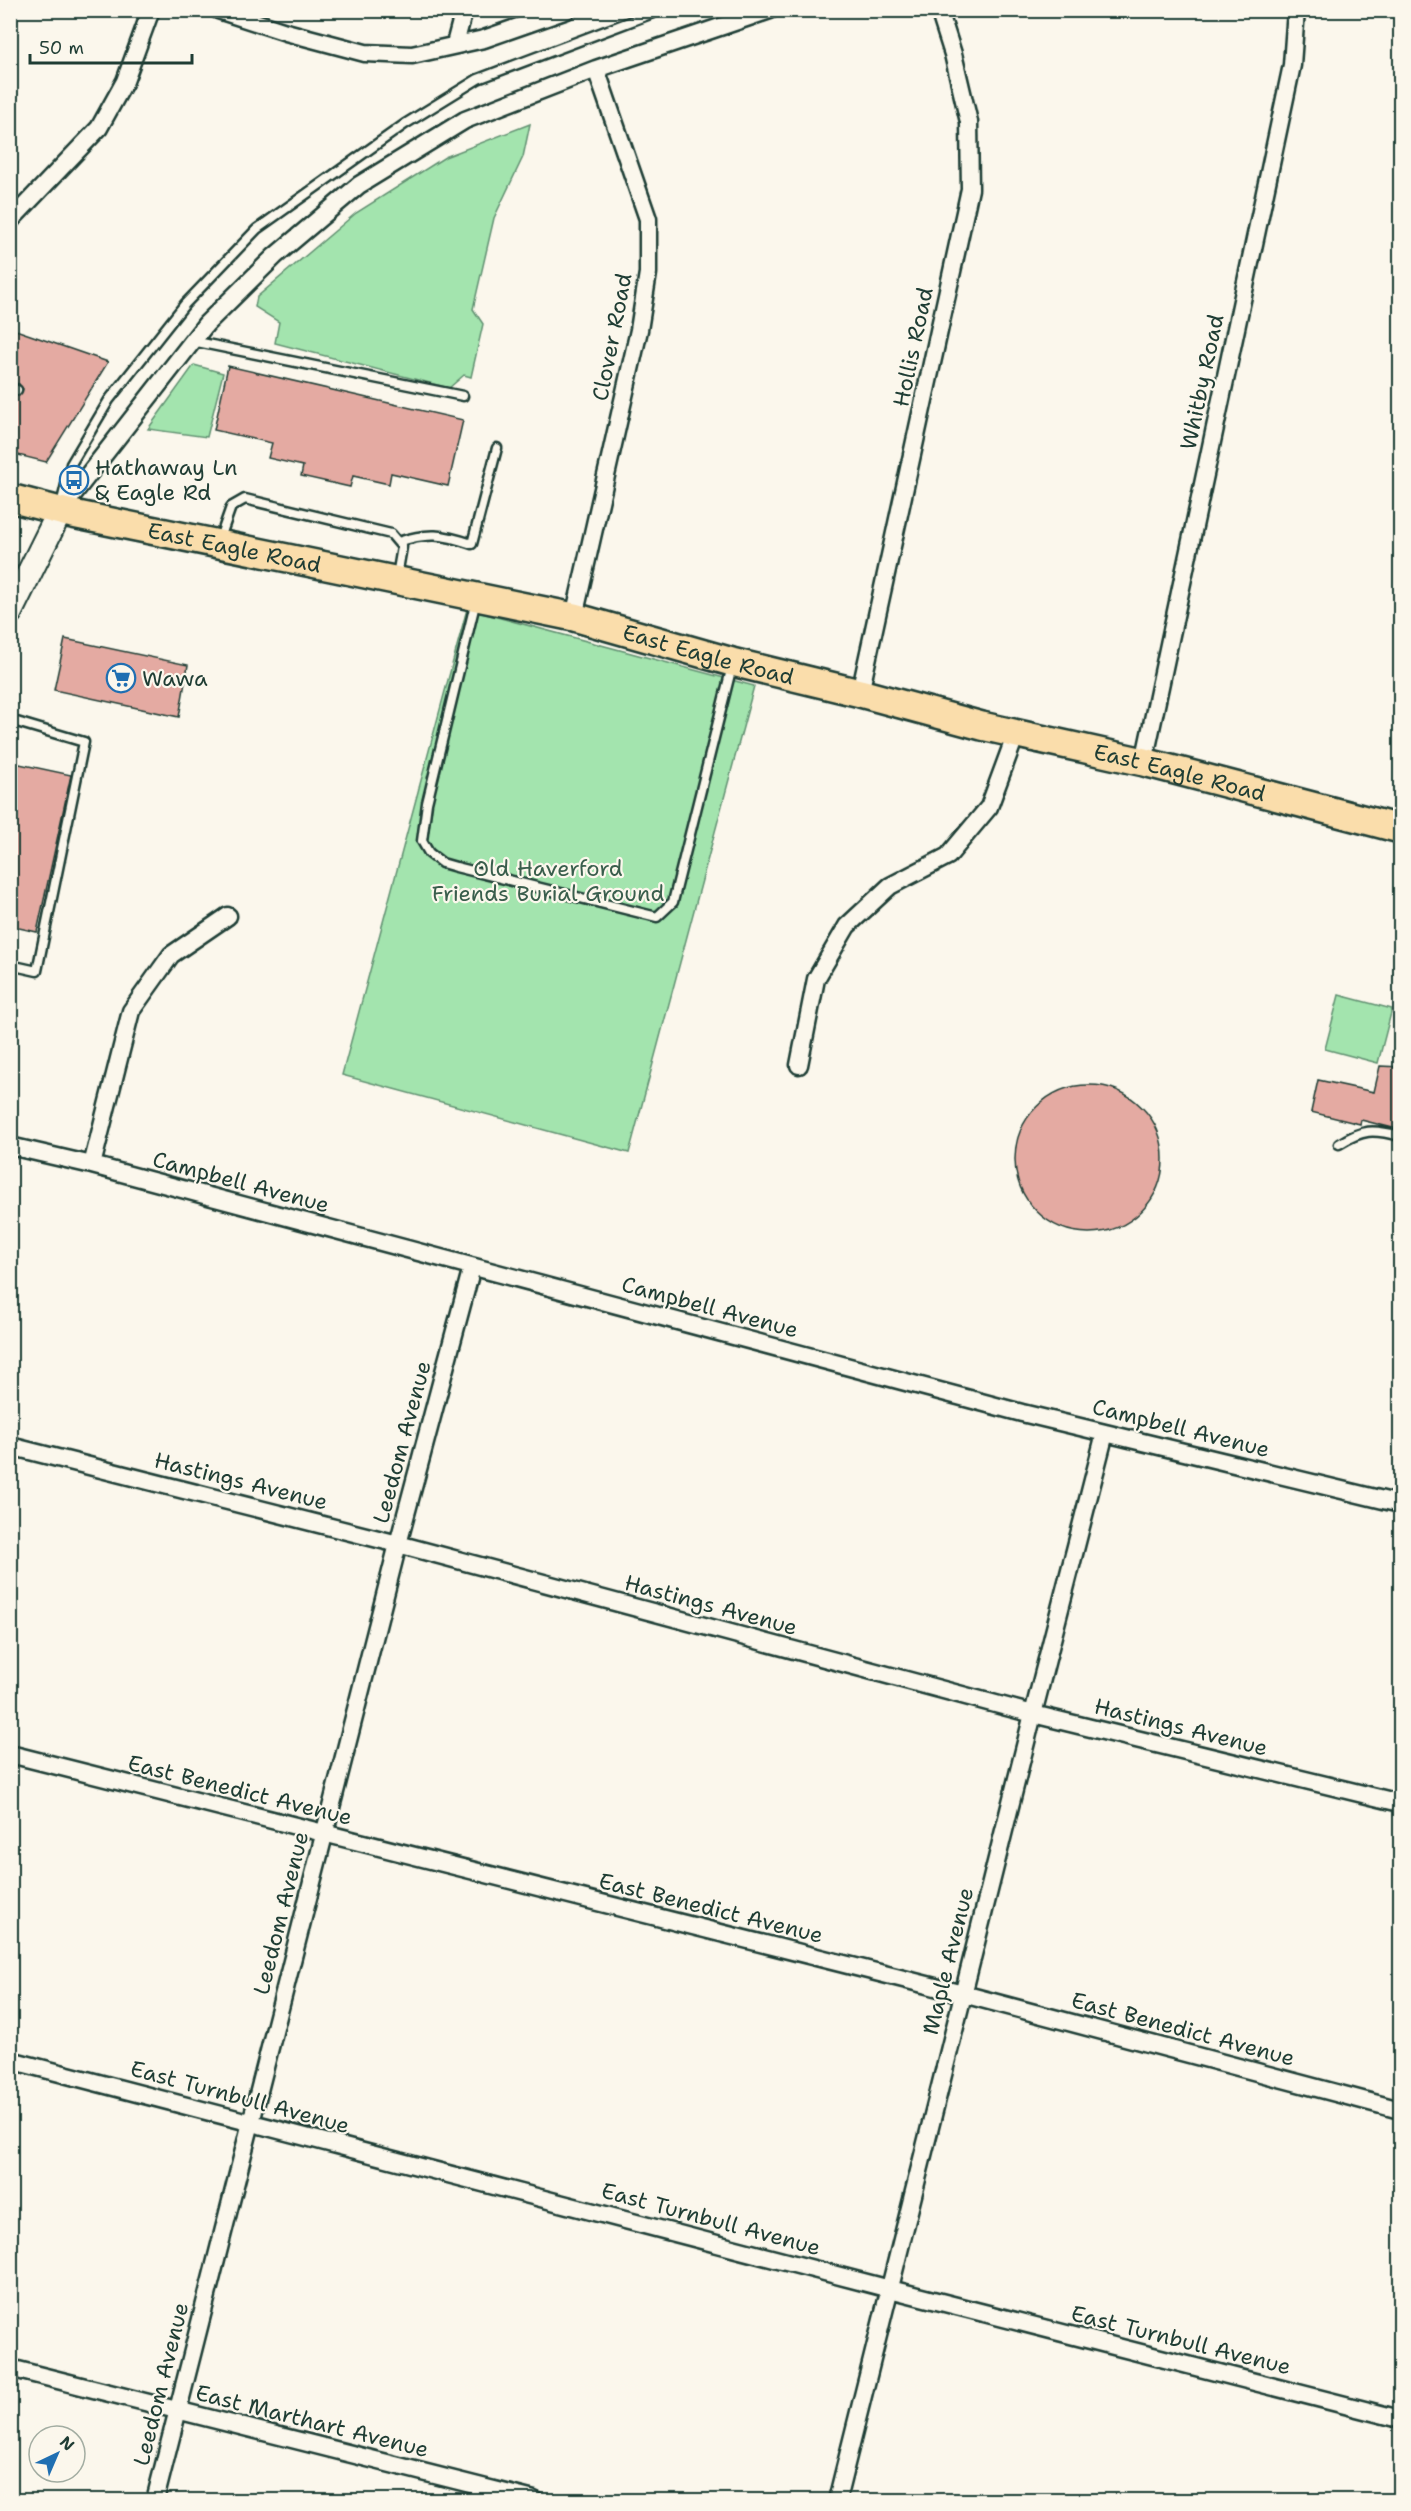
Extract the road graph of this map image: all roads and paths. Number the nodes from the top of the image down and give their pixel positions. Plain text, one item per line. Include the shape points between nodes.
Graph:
1 (151, 10) edge
2 (218, 10) edge
3 (464, 10) edge
4 (567, 10) edge
5 (662, 10) edge
6 (770, 10) edge
7 (939, 10) edge
8 (1296, 10) edge
9 (456, 44) junction
10 (596, 69) junction
11 (10, 221) edge
12 (192, 341) junction
13 (463, 396) dead end
14 (497, 448) dead end
15 (10, 498) edge
16 (60, 512) junction
17 (398, 542) junction
18 (218, 544) junction
19 (397, 580) junction
20 (477, 597) junction
21 (10, 612) edge
22 (574, 617) junction
23 (732, 663) junction
24 (860, 693) junction
25 (10, 720) edge
26 (1016, 734) junction
27 (1144, 762) junction
28 (1401, 829) edge
29 (228, 916) dead end
30 (10, 965) edge
31 (799, 1065) dead end
32 (1401, 1136) edge
33 (1339, 1144) dead end
34 (10, 1146) edge
35 (92, 1165) junction
36 (472, 1267) junction
37 (1106, 1433) junction
38 (10, 1446) edge
39 (1401, 1504) edge
40 (398, 1544) junction
41 (1033, 1714) junction
42 (10, 1754) edge
43 (1401, 1803) edge
44 (324, 1835) junction
45 (963, 1994) junction
46 (10, 2061) edge
47 (1401, 2110) edge
48 (251, 2122) junction
49 (890, 2289) junction
50 (10, 2368) edge
51 (177, 2410) junction
52 (1401, 2418) edge
53 (155, 2500) edge
54 (534, 2500) edge
55 (837, 2500) edge

1 - 11 street via 125,81 99,128
2 - 9 street via 365,53 412,55
3 - 9 street
4 - 9 street via 484,39
5 - 16 lane via 478,80 405,124 257,229 185,304 110,400 71,464
6 - 10 street
7 - 24 street, Hollis Road via 969,122 970,189
8 - 27 street, Whitby Road via 1292,65
10 - 12 street via 465,120 359,185 275,255
10 - 22 street, Clover Road via 648,219 648,273 639,330
12 - 13 lane
12 - 16 street
14 - 17 lane via 472,544 434,534
15 - 16 main road, East Eagle Road
16 - 18 main road, East Eagle Road
16 - 21 street
17 - 18 lane via 391,534 245,499 231,507
17 - 19 lane via 402,547
18 - 19 main road, East Eagle Road
19 - 20 main road, East Eagle Road
20 - 22 main road, East Eagle Road
20 - 23 lane via 427,803 422,841 442,863 456,867 657,917 673,902
22 - 23 main road, East Eagle Road
23 - 24 main road, East Eagle Road
24 - 26 main road, East Eagle Road
25 - 30 lane via 84,742 37,971
26 - 27 main road, East Eagle Road
26 - 31 street via 989,807 948,856 890,886 847,926 816,979
27 - 28 main road, East Eagle Road
29 - 35 street via 171,955 131,1011
32 - 33 lane via 1359,1132
34 - 35 street, Campbell Avenue
35 - 36 street, Campbell Avenue
36 - 37 street, Campbell Avenue
36 - 40 street, Leedom Avenue
37 - 39 street, Campbell Avenue
37 - 41 street, Maple Avenue
38 - 40 street, Hastings Avenue
40 - 41 street, Hastings Avenue
40 - 44 street, Leedom Avenue
41 - 43 street, Hastings Avenue
41 - 45 street, Maple Avenue
42 - 44 street, East Benedict Avenue
44 - 45 street, East Benedict Avenue
44 - 48 street, Leedom Avenue
45 - 47 street, East Benedict Avenue
45 - 49 street, Maple Avenue
46 - 48 street, East Turnbull Avenue
48 - 49 street, East Turnbull Avenue
48 - 51 street, Leedom Avenue
49 - 52 street, East Turnbull Avenue
49 - 55 street, Maple Avenue
50 - 51 street, East Marthart Avenue
51 - 53 street, Leedom Avenue
51 - 54 street, East Marthart Avenue

